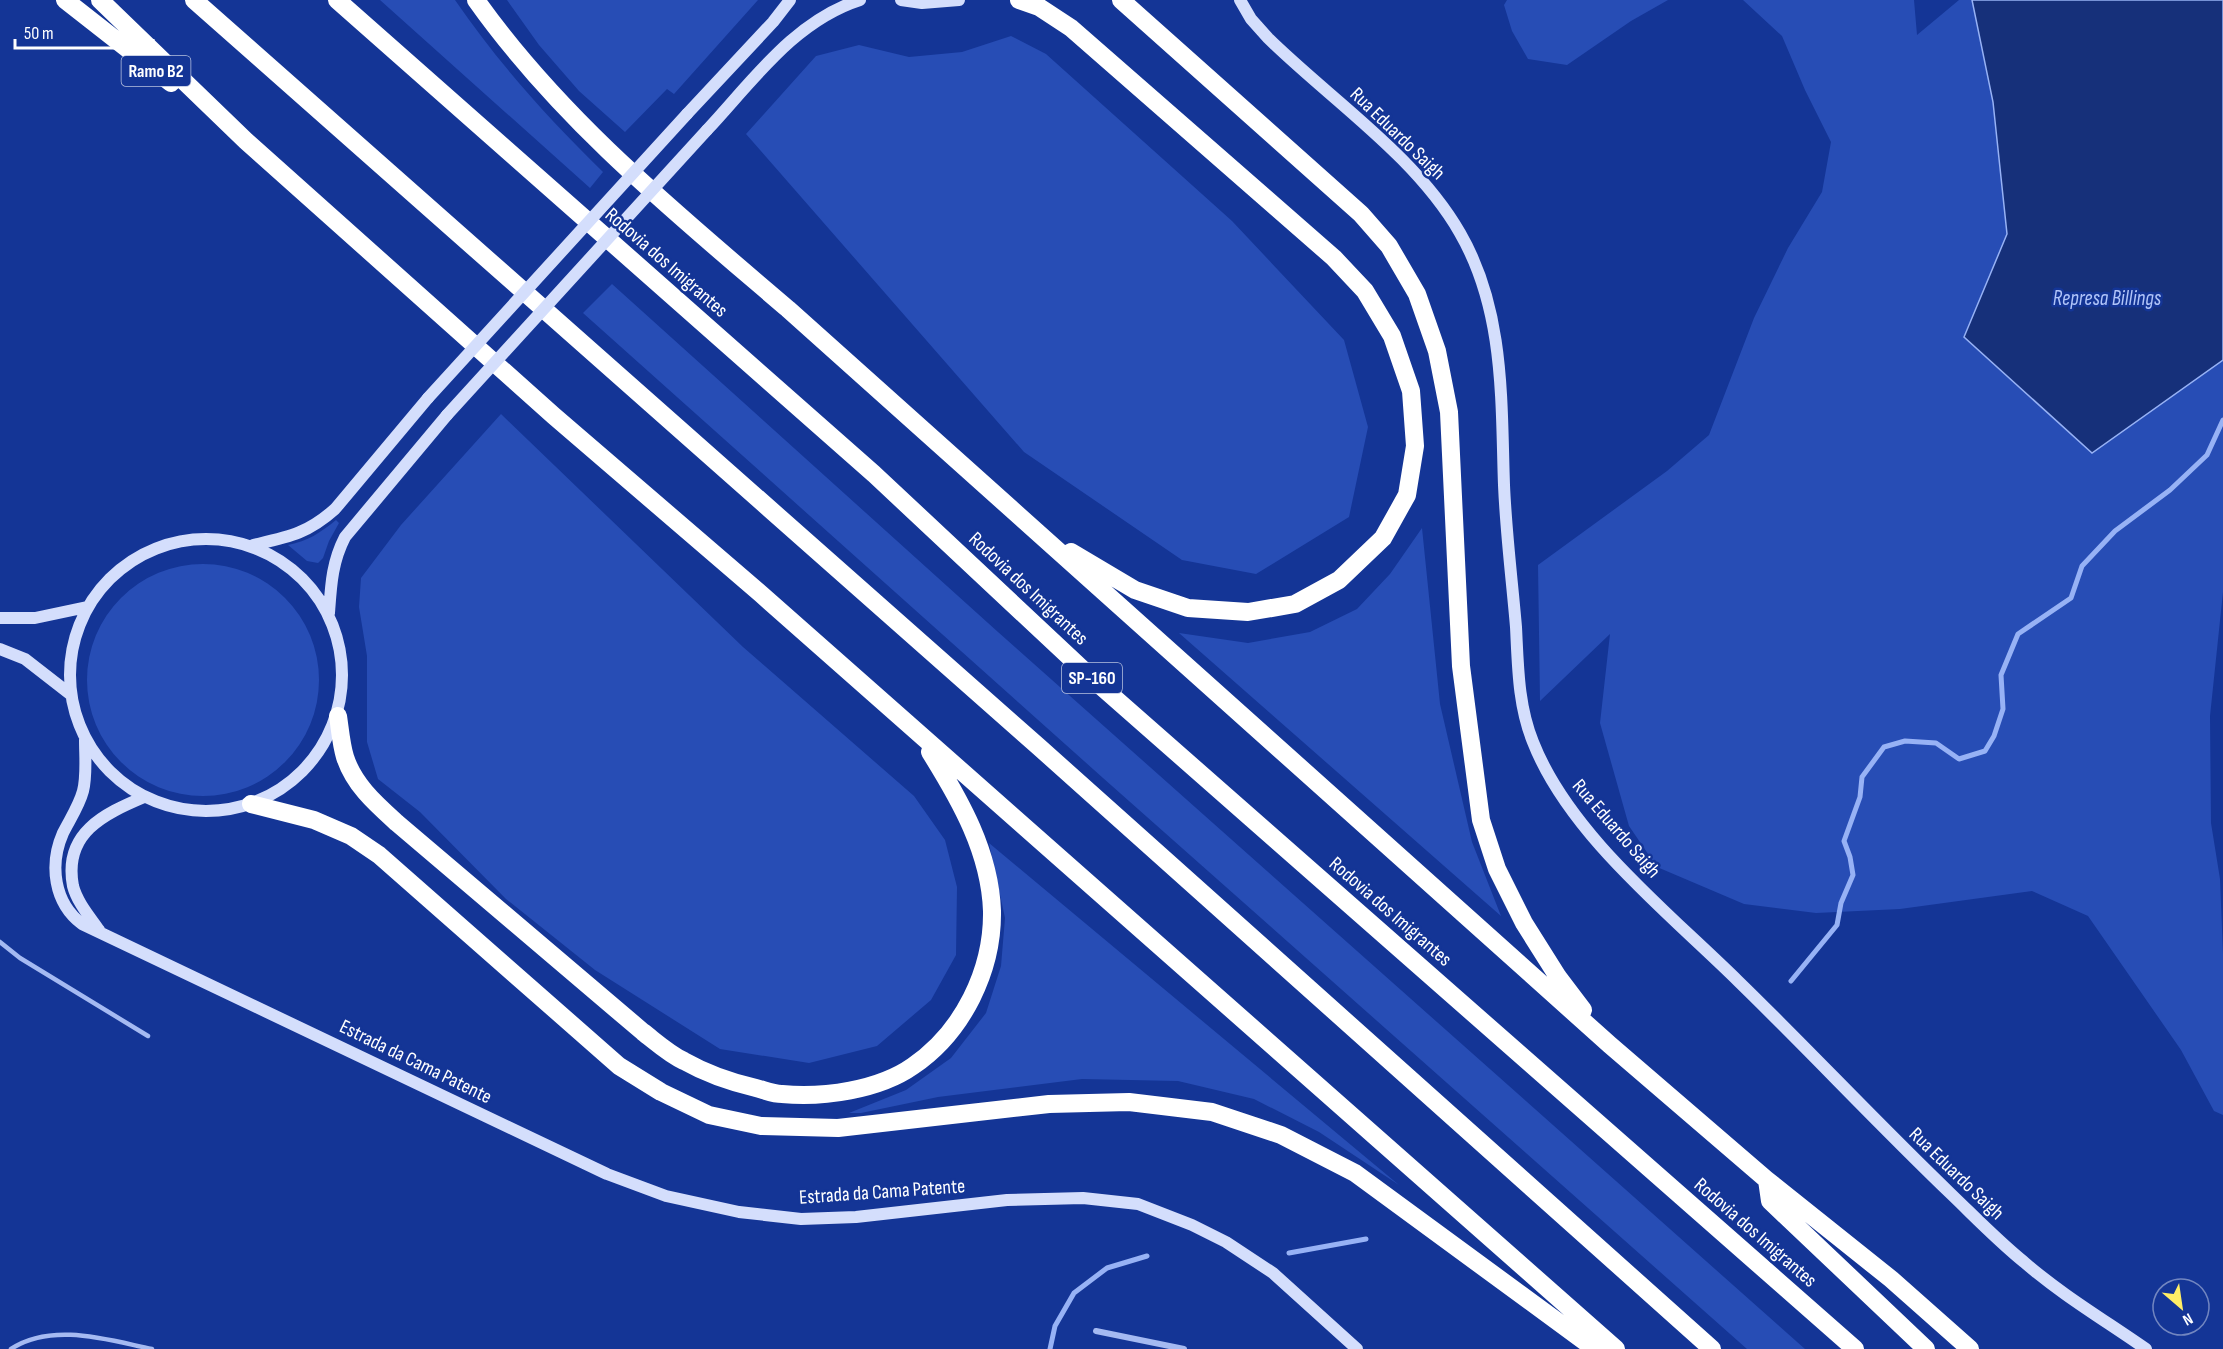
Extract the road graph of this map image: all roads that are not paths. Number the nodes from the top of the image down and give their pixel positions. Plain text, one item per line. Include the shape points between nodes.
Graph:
1 (65, 0) edge
2 (100, 0) edge
3 (194, 0) edge
4 (337, 0) edge
5 (476, 0) edge
6 (790, 0) edge
7 (860, 0) edge
8 (901, 0) edge
9 (959, 0) edge
10 (1019, 0) edge
11 (1121, 0) edge
12 (1240, 0) edge
13 (246, 141) junction
14 (1036, 531) junction
15 (253, 545) junction
16 (87, 607) junction
17 (329, 613) junction
18 (0, 618) edge
19 (0, 649) edge
20 (70, 694) junction
21 (338, 716) junction
22 (917, 733) junction
23 (85, 741) junction
24 (144, 797) junction
25 (251, 804) junction
26 (100, 931) junction
27 (0, 942) edge
28 (148, 1036) dead end
29 (1610, 1045) junction
30 (1767, 1180) junction
31 (1096, 1331) dead end
32 (11, 1349) edge
33 (152, 1349) edge
34 (1184, 1349) edge
35 (1357, 1349) edge
36 (1595, 1349) edge
37 (1616, 1349) edge
38 (1712, 1349) edge
39 (1855, 1349) edge
40 (1926, 1349) edge
41 (1970, 1349) edge
42 (2146, 1349) edge

1 - 13 highway, Ramo B2
2 - 13 highway
3 - 38 highway via 1022,731
4 - 39 highway, Rodovia dos Imigrantes / SP-160 via 874,474 1103,688
5 - 14 highway via 526,66 598,140
6 - 15 street, bridge via 428,398 335,509 303,532
7 - 17 street, bridge via 824,15 797,35 447,415 345,537 331,576
8 - 9 street
10 - 14 highway via 1039,7 1071,28 1334,258 1365,291 1392,336 1411,391 1415,446 1407,495 1383,538 1339,580 1295,604 1248,612 1188,608 1135,590
11 - 29 highway via 1360,214 1389,246 1417,294 1437,351 1449,412 1461,666 1481,820 1497,870 1524,923 1558,977
12 - 42 street, Rua Eduardo Saigh via 1268,38 1428,187 1470,251 1488,300 1498,356 1507,530 1522,703 1534,746 1562,797 1641,887 1996,1237 2026,1265
13 - 22 highway
14 - 29 highway
15 - 16 street via 206,538 159,546 118,570
15 - 17 street via 298,572
16 - 18 street via 34,618
16 - 20 street via 71,649
17 - 21 street via 343,663
19 - 20 street via 26,659
20 - 23 street
21 - 22 highway via 346,758 357,781 406,831 682,1061 726,1081 781,1094 830,1094 875,1084 913,1067 945,1038 970,1004 987,958 992,910 986,873 974,830 957,795
21 - 25 street via 318,754 296,777
22 - 37 highway
23 - 24 street via 110,773
23 - 26 street, Estrada da Cama Patente via 83,793 62,835 55,873 57,890 72,916
24 - 25 street via 178,809 215,812
24 - 26 street, Estrada da Cama Patente via 109,812 90,826 78,843 72,864 74,887
25 - 36 highway via 314,820 351,836 379,855 619,1066 709,1115 761,1126 838,1128 1049,1104 1129,1102 1212,1112 1281,1135 1355,1173
26 - 35 street, Estrada da Cama Patente via 607,1174 666,1196 739,1212 801,1219 856,1217 1007,1200 1083,1198 1138,1204 1226,1242 1273,1273
27 - 28 lane
29 - 30 highway
30 - 40 highway via 1770,1200
30 - 41 highway via 1891,1279
31 - 34 street
32 - 33 lane via 37,1337 62,1334

